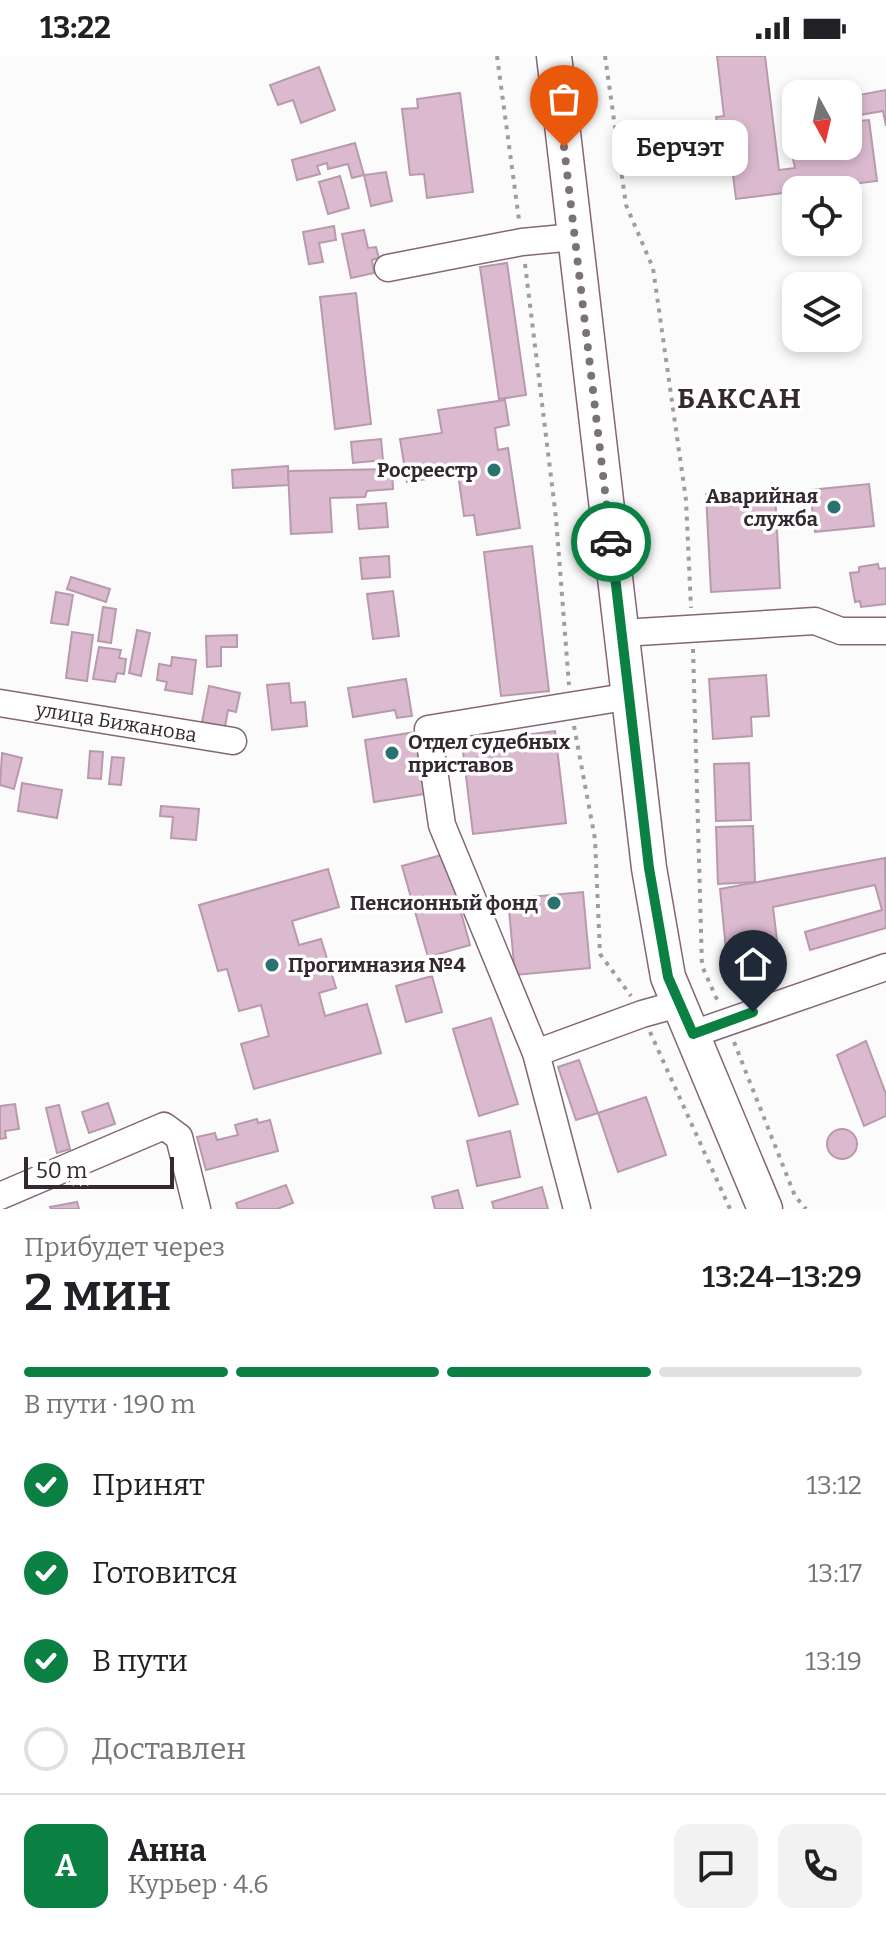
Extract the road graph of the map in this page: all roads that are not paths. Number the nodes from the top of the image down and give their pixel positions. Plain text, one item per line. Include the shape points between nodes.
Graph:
1 (554, 56) edge
2 (575, 237) junction
3 (388, 268) dead end
4 (886, 631) edge
5 (622, 633) junction
6 (631, 696) junction
7 (0, 703) edge
8 (233, 741) dead end
9 (886, 967) edge
10 (686, 1019) junction
11 (536, 1053) junction
12 (0, 1196) edge
13 (197, 1209) edge
14 (577, 1209) edge
15 (765, 1209) edge

1 - 2 main road
2 - 3 street
2 - 5 main road
4 - 5 street via 841,631 815,621
5 - 6 main road
6 - 10 main road via 649,868 668,977
6 - 11 street via 428,729 442,825
7 - 8 street, улица Бижанова
9 - 10 street
10 - 11 street via 642,1014
10 - 15 main road
11 - 14 street
12 - 13 street via 164,1126 179,1137

